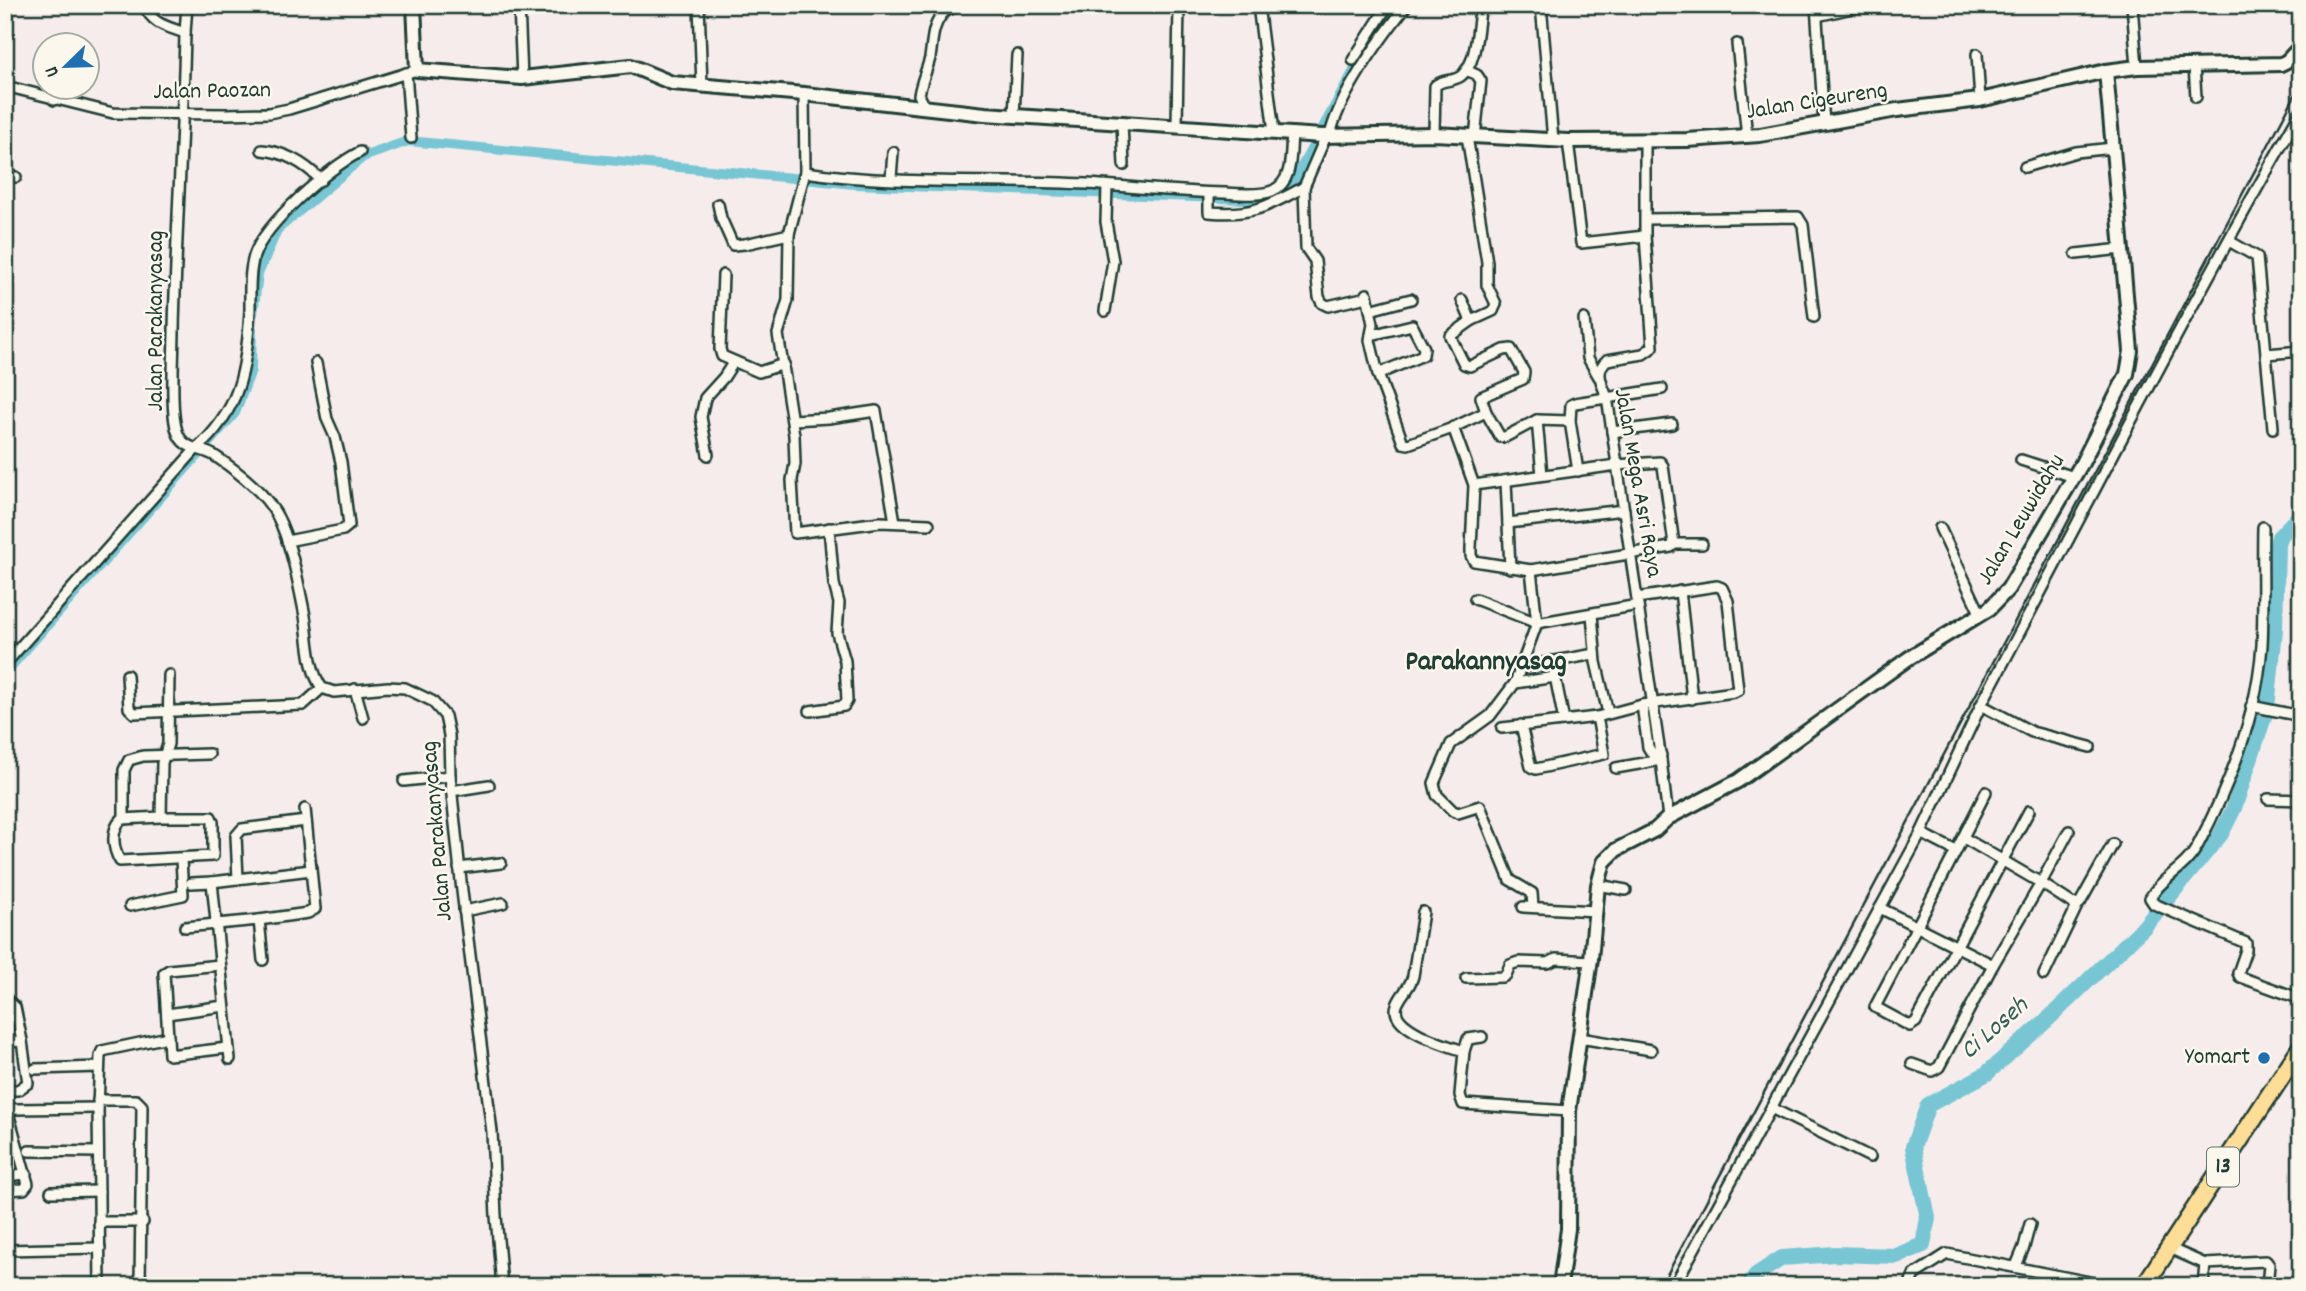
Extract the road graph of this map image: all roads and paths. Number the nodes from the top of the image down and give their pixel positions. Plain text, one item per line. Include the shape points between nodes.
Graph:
1 (144, 5) edge
2 (187, 5) edge
3 (414, 5) edge
4 (519, 5) edge
5 (699, 5) edge
6 (960, 5) edge
7 (1179, 5) edge
8 (1258, 5) edge
9 (1388, 5) edge
10 (1406, 5) edge
11 (1481, 5) edge
12 (1541, 5) edge
13 (1865, 5) edge
14 (2132, 5) edge
15 (942, 8) edge
16 (1817, 11) edge
17 (185, 33) junction
18 (1737, 44) dead end
19 (2301, 46) edge
20 (1977, 54) dead end
21 (1017, 55) dead end
22 (1353, 60) dead end
23 (2194, 66) junction
24 (2137, 67) junction
25 (1466, 70) junction
26 (412, 71) junction
27 (2106, 71) junction
28 (522, 78) junction
29 (5, 86) edge
30 (702, 86) junction
31 (32, 94) edge
32 (804, 94) junction
33 (2196, 97) dead end
34 (1980, 100) junction
35 (62, 102) edge
36 (925, 107) junction
37 (2301, 111) edge
38 (183, 114) junction
39 (1014, 116) junction
40 (1122, 123) junction
41 (1824, 124) junction
42 (1177, 125) junction
43 (1274, 132) junction
44 (1292, 134) junction
45 (1434, 134) junction
46 (1322, 135) junction
47 (1471, 136) junction
48 (1747, 136) junction
49 (411, 138) dead end
50 (1553, 140) junction
51 (1645, 140) junction
52 (1568, 141) junction
53 (2113, 148) junction
54 (262, 150) dead end
55 (360, 152) dead end
56 (893, 152) dead end
57 (1124, 165) dead end
58 (2025, 167) dead end
59 (803, 176) junction
60 (5, 177) edge
61 (16, 177) dead end
62 (891, 178) junction
63 (321, 180) junction
64 (1304, 187) junction
65 (1107, 188) junction
66 (1208, 195) junction
67 (718, 204) dead end
68 (1646, 219) junction
69 (789, 234) junction
70 (1645, 236) junction
71 (2229, 241) junction
72 (2123, 249) junction
73 (2076, 254) dead end
74 (723, 275) dead end
75 (1411, 299) dead end
76 (1462, 300) dead end
77 (1370, 310) junction
78 (1105, 311) dead end
79 (1814, 317) dead end
80 (1584, 319) dead end
81 (1471, 321) junction
82 (1371, 335) junction
83 (2301, 351) edge
84 (2266, 354) junction
85 (316, 363) dead end
86 (733, 363) junction
87 (784, 364) junction
88 (1378, 374) junction
89 (1599, 377) junction
90 (1662, 389) dead end
91 (1607, 397) junction
92 (1486, 412) junction
93 (792, 420) junction
94 (1537, 421) junction
95 (1570, 421) junction
96 (1672, 424) dead end
97 (1453, 428) junction
98 (2273, 428) dead end
99 (1612, 432) junction
100 (197, 451) junction
101 (708, 455) dead end
102 (2021, 460) dead end
103 (1617, 465) junction
104 (1578, 471) junction
105 (1542, 475) junction
106 (2074, 477) junction
107 (1506, 481) junction
108 (1474, 485) junction
109 (1624, 510) junction
110 (895, 522) junction
111 (929, 523) dead end
112 (1507, 523) junction
113 (2263, 527) dead end
114 (829, 528) junction
115 (1940, 528) dead end
116 (287, 541) junction
117 (1674, 544) junction
118 (1702, 544) dead end
119 (1630, 554) junction
120 (1510, 568) junction
121 (1531, 570) junction
122 (1680, 592) junction
123 (1475, 599) dead end
124 (1638, 601) junction
125 (1592, 614) junction
126 (1981, 615) junction
127 (1537, 623) junction
128 (1595, 654) junction
129 (1552, 661) junction
130 (5, 664) edge
131 (1521, 667) junction
132 (127, 675) dead end
133 (169, 675) dead end
134 (1556, 677) junction
135 (1515, 683) junction
136 (322, 688) junction
137 (355, 689) junction
138 (1692, 699) junction
139 (1647, 704) junction
140 (1981, 705) junction
141 (2251, 706) junction
142 (170, 711) junction
143 (810, 711) dead end
144 (1608, 713) junction
145 (2301, 716) edge
146 (1597, 717) junction
147 (363, 718) dead end
148 (1564, 721) junction
149 (1521, 725) junction
150 (1502, 728) dead end
151 (2090, 747) dead end
152 (163, 754) junction
153 (209, 754) dead end
154 (1661, 757) junction
155 (1616, 768) dead end
156 (450, 776) junction
157 (404, 781) dead end
158 (489, 785) dead end
159 (451, 791) junction
160 (1986, 792) dead end
161 (2268, 799) dead end
162 (2301, 800) edge
163 (305, 809) dead end
164 (2029, 811) dead end
165 (161, 817) junction
166 (1668, 818) junction
167 (124, 819) junction
168 (306, 821) junction
169 (2069, 831) dead end
170 (1921, 833) junction
171 (1964, 838) junction
172 (2113, 844) dead end
173 (1956, 850) junction
174 (181, 859) junction
175 (2002, 859) junction
176 (500, 863) dead end
177 (459, 868) junction
178 (311, 870) junction
179 (238, 879) junction
180 (212, 882) junction
181 (191, 883) dead end
182 (2041, 884) junction
183 (1598, 885) junction
184 (1626, 890) dead end
185 (503, 903) dead end
186 (2078, 904) junction
187 (130, 906) dead end
188 (1522, 906) dead end
189 (1533, 907) junction
190 (1880, 908) junction
191 (464, 911) junction
192 (1596, 911) junction
193 (1423, 912) dead end
194 (259, 920) junction
195 (216, 922) junction
196 (1917, 926) junction
197 (185, 927) dead end
198 (1956, 946) junction
199 (263, 960) dead end
200 (1591, 961) junction
201 (220, 965) junction
202 (1993, 965) junction
203 (2044, 975) dead end
204 (1466, 978) dead end
205 (5, 998) edge
206 (2301, 999) edge
207 (225, 1006) junction
208 (167, 1013) junction
209 (167, 1037) junction
210 (1482, 1037) dead end
211 (21, 1038) junction
212 (1580, 1038) junction
213 (5, 1042) edge
214 (227, 1048) junction
215 (1651, 1050) dead end
216 (1464, 1051) junction
217 (2299, 1055) edge
218 (230, 1059) dead end
219 (1912, 1063) dead end
220 (99, 1067) junction
221 (35, 1069) dead end
222 (5, 1090) edge
223 (5, 1102) edge
224 (98, 1104) junction
225 (1771, 1108) junction
226 (14, 1109) dead end
227 (1569, 1111) junction
228 (10, 1133) edge
229 (29, 1151) dead end
230 (98, 1152) junction
231 (1870, 1157) dead end
232 (26, 1174) junction
233 (5, 1176) edge
234 (5, 1190) edge
235 (99, 1191) junction
236 (51, 1192) dead end
237 (99, 1222) junction
238 (142, 1222) junction
239 (2030, 1224) dead end
240 (100, 1248) junction
241 (2169, 1248) junction
242 (5, 1250) edge
243 (2205, 1264) junction
244 (2017, 1266) junction
245 (100, 1286) edge
246 (140, 1286) edge
247 (502, 1286) edge
248 (1560, 1286) edge
249 (1674, 1286) edge
250 (1909, 1286) edge
251 (2110, 1286) edge
252 (2144, 1286) edge
253 (2203, 1286) edge
254 (2267, 1286) edge

1 - 17 street via 159,24
2 - 17 street, Jalan Parakanyasag
3 - 26 street
4 - 28 street
5 - 30 street
6 - 15 street
7 - 42 street
8 - 43 street
9 - 22 street
10 - 46 street
11 - 25 street via 1477,38
12 - 50 street
13 - 16 street
14 - 24 street
15 - 36 street via 919,95
16 - 41 street
17 - 38 street, Jalan Parakanyasag
18 - 48 street
19 - 23 street, Jalan Cigeureng via 2281,64
20 - 34 street
21 - 39 street
23 - 24 street, Jalan Cigeureng
23 - 33 street
24 - 27 street, Jalan Cigeureng
25 - 45 street via 1435,86
25 - 47 street via 1481,81
26 - 28 street, Jalan Cigeureng
26 - 38 street, Jalan Paozan via 269,113
26 - 49 street
27 - 34 street, Jalan Cigeureng
27 - 53 street, Jalan Leuwidahu
28 - 30 street, Jalan Cigeureng via 631,66 672,83
29 - 31 street, Jalan Paozan
30 - 32 street, Jalan Cigeureng
32 - 36 street, Jalan Cigeureng
32 - 59 street
34 - 41 street, Jalan Cigeureng
35 - 38 street, Jalan Paozan via 104,112
36 - 39 street, Jalan Cigeureng
37 - 71 street
38 - 100 street, Jalan Parakanyasag via 175,404 178,435
39 - 40 street, Jalan Cigeureng
40 - 42 street, Jalan Cigeureng
40 - 57 street
41 - 48 street, Jalan Cigeureng
42 - 43 street, Jalan Cigeureng
43 - 44 street, Jalan Cigeureng
44 - 46 street, Jalan Cigeureng
44 - 66 street via 1288,173 1280,186 1262,192
45 - 46 street, Jalan Cigeureng
45 - 47 street, Jalan Cigeureng
46 - 64 street
47 - 50 street, Jalan Cigeureng
47 - 81 street via 1487,285 1496,304 1493,311
48 - 51 street, Jalan Cigeureng
50 - 52 street, Jalan Cigeureng
51 - 52 street, Jalan Cigeureng
51 - 68 street, Jalan Mega Asri Raya
52 - 70 street via 1581,243
53 - 58 street via 2076,152
53 - 72 street, Jalan Leuwidahu
54 - 63 street via 283,153
55 - 63 street
56 - 62 street
59 - 62 street
59 - 69 street
60 - 61 street
62 - 65 street
63 - 100 street via 260,243 252,265 248,338 237,391 220,425
64 - 66 street via 1261,210 1235,214 1210,213
64 - 77 street via 1306,248 1315,261 1322,303 1328,306 1367,295
65 - 66 street
65 - 78 street via 1106,222 1113,261
67 - 69 street via 733,245
68 - 70 street, Jalan Mega Asri Raya
68 - 79 street via 1798,217 1803,225
69 - 87 street via 788,300 778,334
70 - 89 street, Jalan Mega Asri Raya via 1653,346 1643,354 1607,360
71 - 84 street via 2258,257
71 - 140 street
72 - 73 street
72 - 106 street, Jalan Leuwidahu via 2130,365
74 - 86 street via 720,349
75 - 77 street
76 - 81 street
77 - 82 street
80 - 89 street via 1588,358
81 - 92 street via 1450,336 1464,364 1470,366 1511,349 1524,375 1483,395
82 - 88 street
82 - 88 street via 1412,325 1424,348 1423,355
83 - 84 street
84 - 98 street
85 - 116 street via 341,462 349,525
86 - 87 street via 759,372
86 - 101 street via 705,398 701,418
87 - 93 street
88 - 97 street via 1403,443
89 - 91 street, Jalan Mega Asri Raya
90 - 91 street
91 - 95 street via 1572,404
91 - 99 street, Jalan Mega Asri Raya
92 - 94 street via 1505,438
92 - 97 street
93 - 110 street via 876,411
93 - 114 street via 795,533
94 - 95 street
94 - 105 street
95 - 104 street
96 - 99 street
97 - 108 street
99 - 103 street, Jalan Mega Asri Raya
100 - 116 street via 232,468 268,502
100 - 130 street
102 - 106 street
103 - 104 street
103 - 109 street, Jalan Mega Asri Raya
103 - 117 street via 1660,462 1663,466
104 - 105 street
105 - 107 street
106 - 126 street, Jalan Leuwidahu via 2008,589
107 - 108 street
107 - 112 street
108 - 120 street via 1471,556 1481,563
109 - 112 street
109 - 119 street, Jalan Mega Asri Raya
110 - 111 street
110 - 114 street
112 - 120 street
113 - 141 street via 2262,647
114 - 143 street via 847,701 844,706
115 - 126 street
116 - 136 street via 313,666
117 - 118 street
117 - 119 street
119 - 121 street
119 - 124 street, Jalan Mega Asri Raya
120 - 121 street
121 - 127 street
122 - 124 street
122 - 138 street
122 - 138 street via 1717,586 1726,593 1738,687 1734,692
123 - 127 street
124 - 125 street
124 - 139 street, Jalan Mega Asri Raya
125 - 127 street
125 - 128 street
126 - 166 street, Jalan Leuwidahu via 1909,658 1738,780
127 - 131 street
128 - 129 street
128 - 144 street
129 - 131 street
129 - 134 street
131 - 135 street
132 - 142 street via 131,712
133 - 142 street
134 - 135 street
134 - 148 street
135 - 189 street via 1490,716 1451,744 1434,783 1437,795 1453,811 1480,806 1510,880 1532,893
136 - 137 street, Jalan Parakanyasag via 334,692
136 - 142 street via 303,705
137 - 147 street
137 - 156 street, Jalan Parakanyasag via 405,688 441,709 449,735
138 - 139 street
139 - 144 street
139 - 154 street, Jalan Mega Asri Raya
140 - 151 street via 2032,732
140 - 170 street
141 - 145 street
141 - 206 street via 2222,796 2195,850 2150,896 2154,904 2246,943 2240,977
142 - 152 street
144 - 146 street
146 - 148 street
146 - 149 street via 1604,754 1536,769 1531,766
148 - 149 street
149 - 150 street
152 - 153 street
152 - 165 street
152 - 167 street via 133,758 125,764
154 - 155 street
154 - 166 street, Jalan Mega Asri Raya
156 - 157 street
156 - 159 street, Jalan Parakanyasag
158 - 159 street
159 - 177 street, Jalan Parakanyasag
160 - 171 street
161 - 162 street
163 - 168 street
164 - 175 street
165 - 167 street
165 - 174 street via 212,819 213,856
166 - 183 street, Jalan Leuwidahu via 1610,855
167 - 174 street via 113,832 120,862
168 - 178 street
168 - 179 street via 238,831
169 - 182 street
170 - 173 street
170 - 190 street
171 - 173 street
171 - 175 street
172 - 186 street
173 - 196 street
174 - 187 street via 183,895
175 - 182 street
175 - 198 street
176 - 177 street
177 - 191 street, Jalan Parakanyasag
178 - 179 street
178 - 194 street via 313,912
179 - 180 street
180 - 181 street
180 - 195 street
182 - 186 street
182 - 202 street
183 - 184 street
183 - 192 street, Jalan Leuwidahu
185 - 191 street
186 - 203 street
188 - 189 street
189 - 192 street
190 - 196 street
190 - 225 street
191 - 247 street, Jalan Parakanyasag via 492,1132
192 - 200 street, Jalan Leuwidahu
193 - 216 street via 1411,985 1396,1013 1417,1033
194 - 195 street
194 - 199 street
195 - 197 street
195 - 201 street
196 - 198 street
196 - 198 street via 1875,1007 1910,1026
198 - 202 street
200 - 204 street via 1518,962 1503,976
200 - 212 street, Jalan Leuwidahu
201 - 207 street
201 - 208 street via 166,971
202 - 219 street via 1939,1067 1932,1070
205 - 211 street via 15,1007
207 - 208 street
207 - 214 street
208 - 209 street
209 - 214 street via 169,1055
209 - 220 street via 107,1048
210 - 216 street via 1468,1039
211 - 213 street
211 - 222 street via 28,1083 18,1090
212 - 215 street
212 - 227 street, Jalan Leuwidahu
214 - 218 street
216 - 227 street via 1460,1098 1465,1106
217 - 241 highway, 13
220 - 221 street
220 - 224 street
223 - 228 street
224 - 226 street
224 - 230 street
224 - 238 street via 136,1100 142,1106
225 - 231 street
225 - 249 street
227 - 248 street, Jalan Leuwidahu via 1568,1229
228 - 232 street
229 - 230 street
230 - 235 street
232 - 233 street
232 - 234 street via 26,1187
235 - 236 street
235 - 237 street
237 - 238 street
237 - 240 street
238 - 246 street
239 - 244 street
240 - 242 street
240 - 245 street
241 - 243 street
241 - 252 highway, 13
243 - 253 street
243 - 254 street via 2266,1261
244 - 250 street via 1947,1254 1914,1275
244 - 251 street

